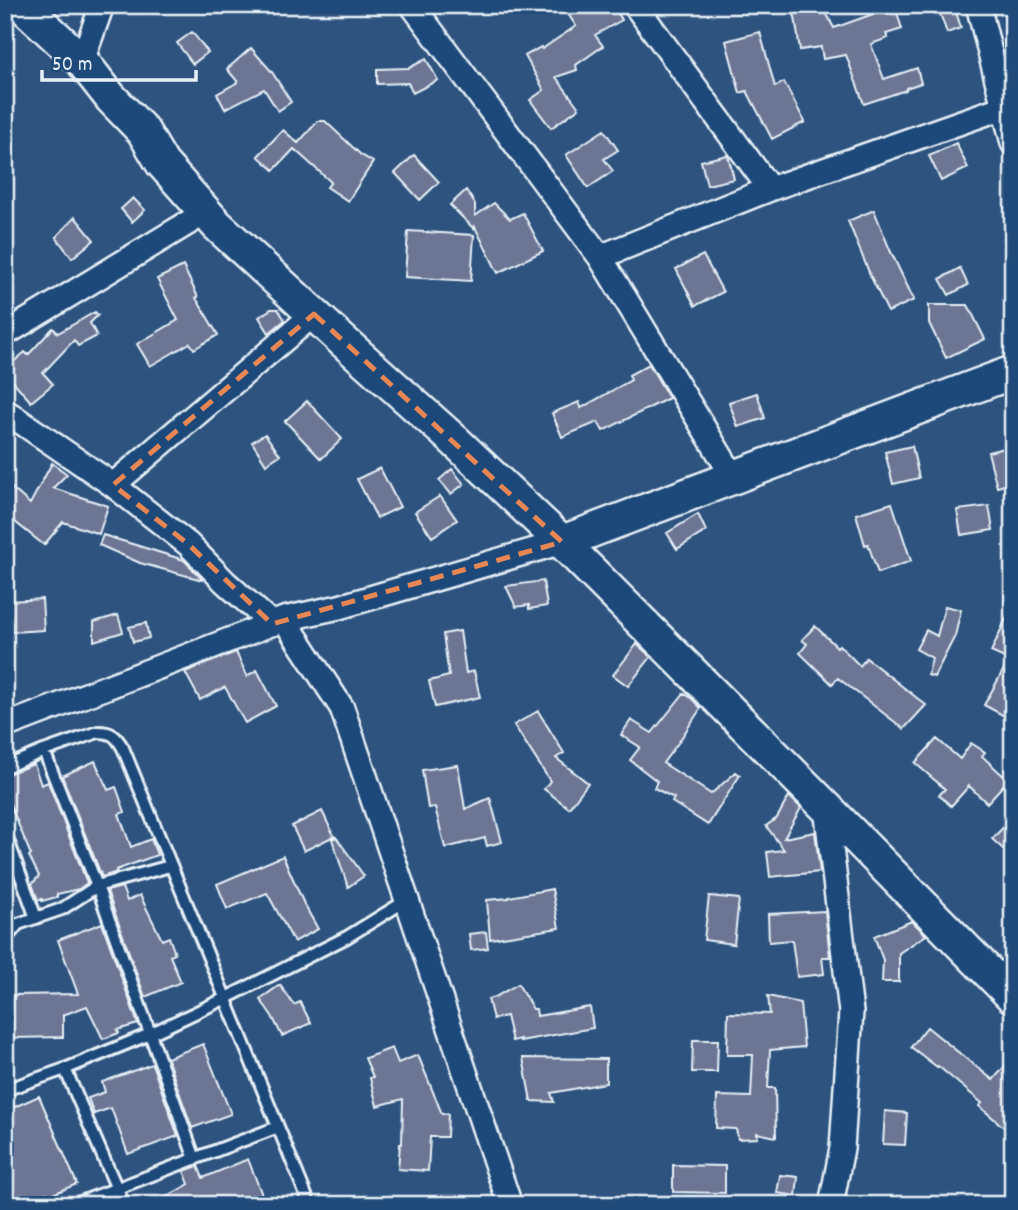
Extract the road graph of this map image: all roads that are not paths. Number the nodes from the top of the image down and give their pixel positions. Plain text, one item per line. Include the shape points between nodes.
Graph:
1 (22, 5) edge
2 (102, 5) edge
3 (412, 5) edge
4 (635, 5) edge
5 (978, 5) edge
6 (82, 61) junction
7 (1004, 107) junction
8 (1013, 143) edge
9 (770, 189) junction
10 (206, 212) junction
11 (600, 257) junction
12 (314, 314) junction
13 (5, 334) edge
14 (1013, 372) edge
15 (5, 411) edge
16 (734, 478) junction
17 (113, 485) junction
18 (562, 542) junction
19 (278, 621) junction
20 (5, 726) edge
21 (44, 751) junction
22 (5, 767) edge
23 (826, 807) junction
24 (5, 832) edge
25 (170, 866) junction
26 (97, 886) junction
27 (407, 900) junction
28 (36, 918) junction
29 (5, 940) edge
30 (1013, 997) edge
31 (224, 999) junction
32 (150, 1034) junction
33 (65, 1069) junction
34 (5, 1090) edge
35 (278, 1127) junction
36 (195, 1159) junction
37 (117, 1189) junction
38 (73, 1205) edge
39 (124, 1205) edge
40 (310, 1205) edge
41 (510, 1205) edge
42 (831, 1205) edge

1 - 6 main road
2 - 6 street
3 - 11 street
4 - 9 street
5 - 7 street
6 - 10 main road
7 - 8 street
7 - 9 street
9 - 11 street
10 - 12 main road
10 - 13 street
11 - 16 street
12 - 17 street
12 - 18 main road
14 - 16 main road
15 - 17 street
16 - 18 main road
17 - 19 street via 188,544 225,582
18 - 19 street
18 - 23 main road
19 - 20 street
19 - 27 street via 342,708
21 - 22 lane
21 - 25 lane via 98,732 116,737
21 - 26 lane
23 - 30 main road
23 - 42 street via 851,1012 842,1148
24 - 28 lane
25 - 26 lane
25 - 31 lane
26 - 28 lane via 62,909
26 - 32 lane
27 - 31 lane via 347,937
27 - 41 street
28 - 29 lane via 18,924
31 - 32 lane
31 - 35 lane
32 - 33 lane
32 - 36 lane
33 - 34 lane
33 - 37 lane
35 - 36 lane
35 - 40 lane
36 - 37 lane
37 - 38 lane
37 - 39 lane

